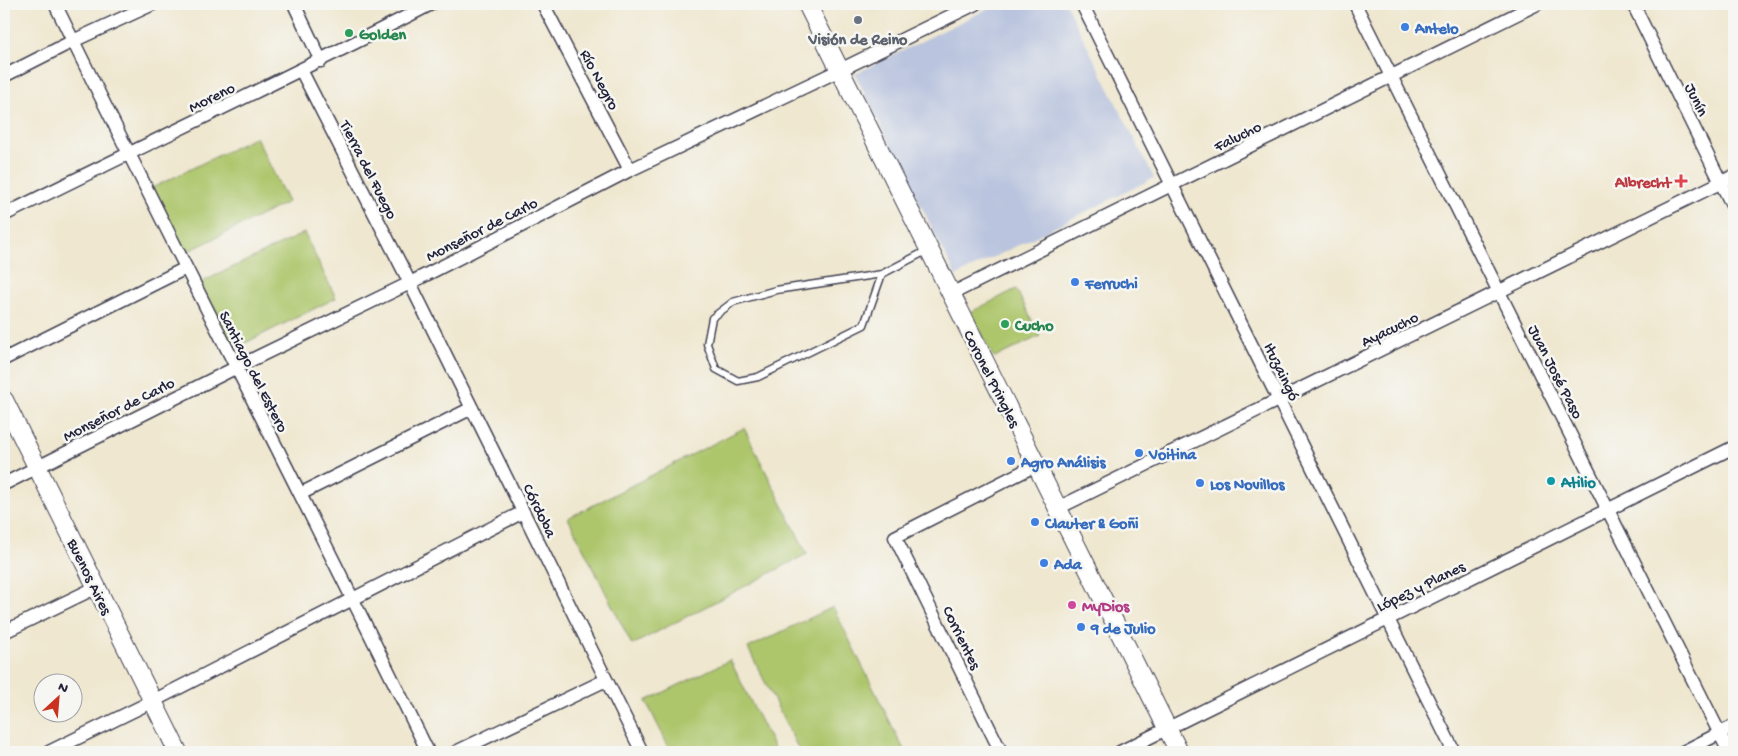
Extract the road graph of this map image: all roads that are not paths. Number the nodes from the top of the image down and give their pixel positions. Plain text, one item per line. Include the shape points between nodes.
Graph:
1 (55, 4) edge
2 (153, 4) edge
3 (294, 4) edge
4 (431, 4) edge
5 (543, 4) edge
6 (807, 4) edge
7 (974, 4) edge
8 (1082, 4) edge
9 (1355, 4) edge
10 (1537, 4) edge
11 (1633, 4) edge
12 (73, 41) junction
13 (321, 61) junction
14 (301, 70) junction
15 (840, 70) junction
16 (4, 76) edge
17 (1391, 76) junction
18 (127, 154) junction
19 (630, 170) junction
20 (1734, 176) edge
21 (1721, 182) junction
22 (1172, 185) junction
23 (1734, 209) edge
24 (4, 215) edge
25 (929, 250) junction
26 (186, 268) junction
27 (882, 274) junction
28 (410, 283) junction
29 (1499, 292) junction
30 (951, 294) junction
31 (4, 359) edge
32 (235, 368) junction
33 (4, 400) edge
34 (1279, 400) junction
35 (472, 408) junction
36 (1734, 447) edge
37 (1036, 465) junction
38 (38, 467) junction
39 (4, 484) edge
40 (300, 494) junction
41 (1058, 508) junction
42 (1608, 510) junction
43 (523, 512) junction
44 (96, 587) junction
45 (353, 598) junction
46 (1388, 619) junction
47 (4, 632) edge
48 (606, 680) junction
49 (153, 701) junction
50 (1734, 726) edge
51 (1168, 729) junction
52 (1720, 733) junction
53 (48, 752) edge
54 (178, 752) edge
55 (428, 752) edge
56 (456, 752) edge
57 (642, 752) edge
58 (1001, 752) edge
59 (1120, 752) edge
60 (1179, 752) edge
61 (1454, 752) edge
62 (1683, 752) edge
63 (1729, 752) edge

1 - 12 street, Santiago del Estero
2 - 12 street
3 - 13 street
4 - 13 street, Moreno
5 - 19 street, Río Negro
6 - 15 main road, Coronel Pringles
7 - 15 street, Monseñor de Carlo
8 - 22 street, Ituzaingó
9 - 17 street, Juan José Paso
10 - 17 street, Falucho
11 - 21 street, Junín
12 - 16 street
12 - 18 street, Santiago del Estero
13 - 14 street, Moreno
14 - 18 street, Moreno
14 - 28 street, Tierra del Fuego
15 - 19 street, Monseñor de Carlo
15 - 25 main road, Coronel Pringles
17 - 22 street, Falucho
17 - 29 street, Juan José Paso
18 - 24 street, Moreno
18 - 26 street, Santiago del Estero
19 - 28 street, Monseñor de Carlo
20 - 21 street, Ayacucho
21 - 23 street, Junín
21 - 29 street, Ayacucho
22 - 30 street, Falucho
22 - 34 street, Ituzaingó
25 - 27 lane
25 - 30 main road, Coronel Pringles
26 - 31 street
26 - 32 street, Santiago del Estero
27 - 27 lane via 776,290 733,302 712,318 707,344 716,369 738,381 758,377 864,325
28 - 32 street, Monseñor de Carlo
28 - 35 street, Córdoba
29 - 34 street, Ayacucho
29 - 42 street, Juan José Paso
30 - 37 main road, Coronel Pringles
32 - 38 street, Monseñor de Carlo
32 - 40 street, Santiago del Estero
33 - 38 main road, Buenos Aires
34 - 41 street, Ayacucho
34 - 46 street, Ituzaingó
35 - 40 street
35 - 43 street, Córdoba
36 - 42 street, López y Planes
37 - 41 main road, Coronel Pringles
37 - 58 street, Corrientes via 895,536
38 - 39 street, Monseñor de Carlo
38 - 44 main road, Buenos Aires
40 - 45 street, Santiago del Estero
41 - 51 main road, Coronel Pringles
42 - 46 street, López y Planes
42 - 52 street, Juan José Paso
43 - 45 street
43 - 48 street, Córdoba
44 - 47 street
44 - 49 main road, Buenos Aires
45 - 49 street
45 - 55 street, Santiago del Estero
46 - 51 street, López y Planes
46 - 61 street, Ituzaingó
48 - 56 street
48 - 57 street, Córdoba
49 - 53 street
49 - 54 main road, Buenos Aires
50 - 52 street
51 - 59 street, López y Planes
51 - 60 main road, Coronel Pringles
52 - 62 street
52 - 63 street, Juan José Paso

